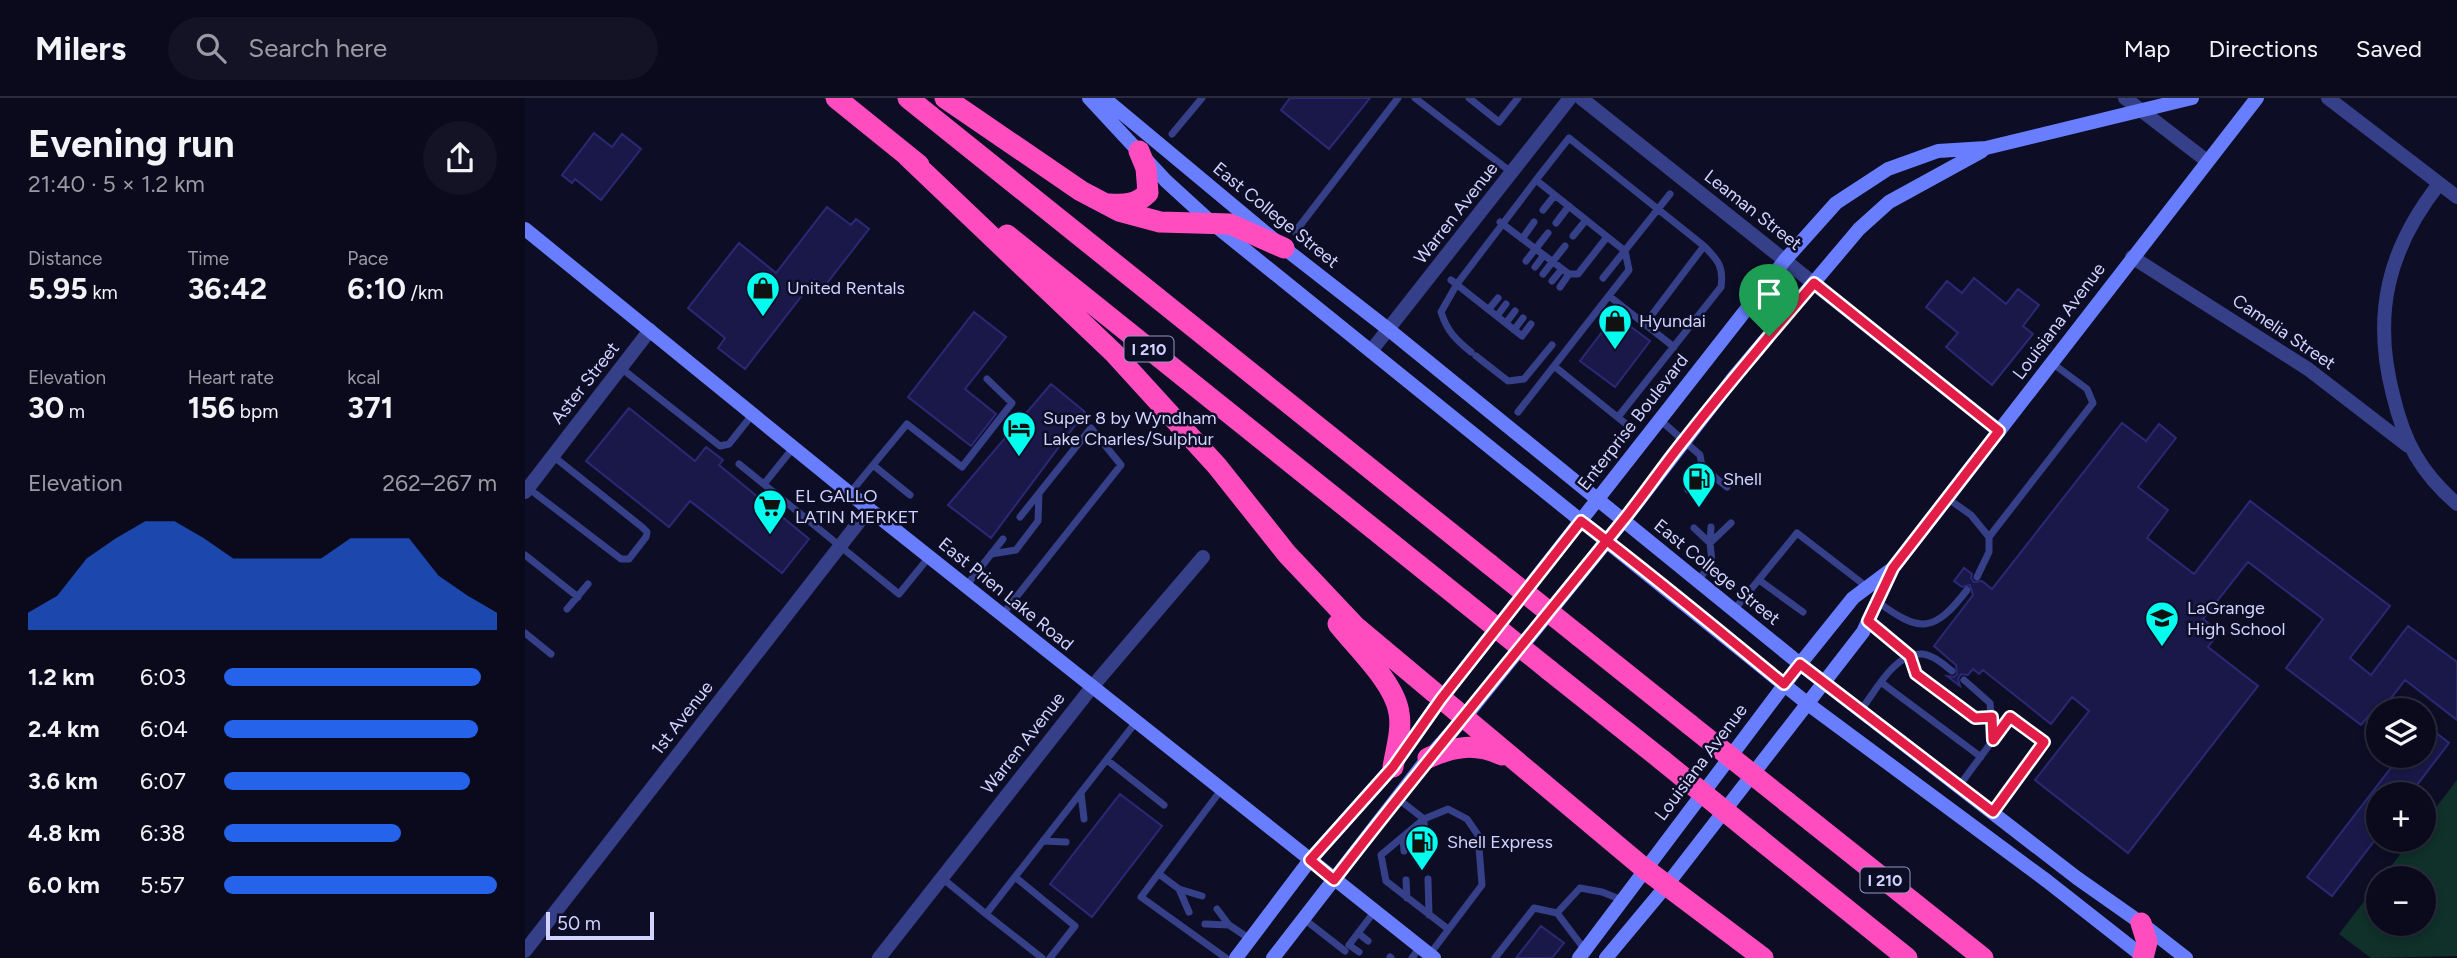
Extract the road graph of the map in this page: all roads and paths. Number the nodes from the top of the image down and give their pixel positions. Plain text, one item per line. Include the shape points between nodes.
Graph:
1 (836, 98) edge
2 (908, 98) edge
3 (945, 98) edge
4 (1089, 98) edge
5 (1104, 98) edge
6 (1202, 98) edge
7 (1398, 98) edge
8 (1415, 98) edge
9 (1469, 98) edge
10 (1518, 98) edge
11 (1570, 98) edge
12 (1581, 98) edge
13 (2125, 98) edge
14 (2192, 98) edge
15 (2257, 98) edge
16 (2328, 98) edge
17 (2141, 111) junction
18 (1172, 134) dead end
19 (1986, 148) junction
20 (1139, 151) junction
21 (908, 156) junction
22 (2207, 161) junction
23 (1512, 172) junction
24 (1536, 180) junction
25 (2439, 184) junction
26 (1670, 194) dead end
27 (1555, 195) junction
28 (2457, 197) edge
29 (1103, 204) junction
30 (1569, 206) junction
31 (1657, 209) junction
32 (1543, 210) dead end
33 (1586, 220) junction
34 (1499, 221) junction
35 (1534, 222) dead end
36 (1212, 223) junction
37 (1556, 223) dead end
38 (525, 229) edge
39 (1548, 233) dead end
40 (1573, 236) dead end
41 (1607, 237) junction
42 (1522, 239) junction
43 (1290, 240) junction
44 (1565, 246) dead end
45 (1704, 246) junction
46 (1536, 249) junction
47 (1625, 251) junction
48 (1544, 255) junction
49 (2133, 257) junction
50 (1785, 260) junction
51 (1526, 261) dead end
52 (1553, 262) junction
53 (1535, 267) dead end
54 (1562, 269) junction
55 (1543, 274) dead end
56 (1569, 274) junction
57 (1604, 278) dead end
58 (1552, 281) dead end
59 (1454, 282) junction
60 (1814, 283) junction
61 (1560, 287) dead end
62 (1609, 296) junction
63 (1498, 298) dead end
64 (1506, 304) dead end
65 (1489, 309) junction
66 (1515, 311) dead end
67 (1497, 316) junction
68 (1523, 318) dead end
69 (1506, 323) junction
70 (1531, 324) dead end
71 (1645, 324) junction
72 (650, 330) junction
73 (1388, 330) junction
74 (1514, 330) junction
75 (1552, 345) dead end
76 (1674, 347) junction
77 (1371, 351) junction
78 (2051, 363) junction
79 (1554, 366) junction
80 (621, 368) junction
81 (987, 379) dead end
82 (1518, 412) dead end
83 (753, 414) junction
84 (1618, 417) junction
85 (1659, 419) junction
86 (1631, 428) dead end
87 (1999, 431) junction
88 (1684, 440) junction
89 (793, 447) junction
90 (2409, 447) junction
91 (553, 456) junction
92 (739, 464) dead end
93 (873, 465) junction
94 (1702, 467) junction
95 (764, 484) junction
96 (1727, 487) dead end
97 (1706, 489) dead end
98 (527, 490) edge
99 (1688, 490) dead end
100 (850, 493) junction
101 (1039, 494) junction
102 (910, 495) dead end
103 (1947, 498) junction
104 (1596, 499) junction
105 (2457, 504) edge
106 (869, 509) junction
107 (1020, 517) dead end
108 (1581, 521) junction
109 (1623, 521) junction
110 (1731, 523) dead end
111 (1711, 527) dead end
112 (1694, 528) dead end
113 (1989, 537) junction
114 (1003, 540) dead end
115 (1607, 541) junction
116 (1710, 543) junction
117 (840, 547) junction
118 (991, 554) junction
119 (1287, 554) junction
120 (525, 555) edge
121 (929, 557) junction
122 (1203, 557) dead end
123 (1893, 568) junction
124 (1977, 577) dead end
125 (1759, 580) junction
126 (1698, 582) junction
127 (588, 584) dead end
128 (966, 587) junction
129 (1868, 587) junction
130 (1967, 590) dead end
131 (578, 597) junction
132 (1877, 602) junction
133 (567, 609) dead end
134 (1734, 611) junction
135 (1803, 612) dead end
136 (1002, 615) junction
137 (1868, 621) junction
138 (525, 633) edge
139 (551, 654) dead end
140 (1910, 656) junction
141 (1800, 664) junction
142 (1952, 671) dead end
143 (1964, 680) dead end
144 (1825, 682) junction
145 (1882, 683) junction
146 (1784, 684) junction
147 (1092, 687) junction
148 (1441, 699) junction
149 (1808, 704) junction
150 (1861, 710) junction
151 (1992, 717) junction
152 (1464, 718) junction
153 (1136, 722) junction
154 (1993, 740) junction
155 (1980, 757) junction
156 (1428, 758) junction
157 (1107, 760) junction
158 (1523, 766) junction
159 (1393, 767) junction
160 (1959, 786) junction
161 (1221, 790) junction
162 (1081, 793) junction
163 (1397, 798) junction
164 (1164, 805) dead end
165 (1993, 812) junction
166 (1084, 819) dead end
167 (1424, 819) junction
168 (1403, 837) junction
169 (1043, 841) junction
170 (1066, 842) dead end
171 (1425, 849) dead end
172 (1404, 852) dead end
173 (1310, 860) junction
174 (1645, 869) junction
175 (1159, 874) junction
176 (1015, 877) junction
177 (942, 878) junction
178 (1428, 879) dead end
179 (1334, 880) junction
180 (1406, 880) dead end
181 (1666, 886) junction
182 (1179, 889) junction
183 (1202, 896) dead end
184 (1407, 898) junction
185 (1622, 900) junction
186 (1217, 909) dead end
187 (1189, 912) dead end
188 (1374, 912) junction
189 (1557, 913) junction
190 (986, 914) junction
191 (1429, 915) junction
192 (1303, 919) junction
193 (2141, 923) junction
194 (1205, 924) dead end
195 (1229, 925) junction
196 (1448, 929) junction
197 (1358, 933) junction
198 (1250, 940) junction
199 (1368, 941) dead end
200 (1347, 948) junction
201 (525, 951) edge
202 (1359, 952) dead end
203 (1424, 954) edge
204 (1582, 954) edge
205 (1278, 956) edge
206 (879, 958) edge
207 (1042, 958) edge
208 (1050, 958) edge
209 (1226, 958) edge
210 (1236, 958) edge
211 (1339, 958) edge
212 (1495, 958) edge
213 (1606, 958) edge
214 (1763, 958) edge
215 (1906, 958) edge
216 (1983, 958) edge
217 (2144, 958) edge
218 (2186, 958) edge

1 - 21 highway, I 210
2 - 216 highway, I 210, bridge
3 - 29 highway
4 - 20 main road
5 - 43 main road, East College Street
6 - 18 lane
7 - 43 lane
8 - 23 lane
9 - 10 lane via 1499,122
11 - 23 street, Warren Avenue
12 - 50 street, Leaman Street
13 - 17 street
14 - 17 main road
15 - 22 main road, Louisiana Avenue
16 - 25 street
17 - 19 main road
17 - 22 street
19 - 50 main road, Enterprise Boulevard via 1938,150 1888,169 1836,203
19 - 60 main road via 1889,202 1859,229
20 - 29 highway via 1148,193 1126,205
20 - 36 main road
21 - 119 highway via 1114,353 1217,466
21 - 215 highway, I 210, bridge
22 - 49 main road, Louisiana Avenue
23 - 73 street, Warren Avenue
24 - 27 lane
24 - 31 lane via 1569,138
24 - 34 lane
25 - 28 street
25 - 90 street via 2397,254 2384,309 2384,362
26 - 31 lane
27 - 30 lane
27 - 32 lane
29 - 36 highway via 1160,222
30 - 33 lane
30 - 37 lane
31 - 45 lane
31 - 47 lane
33 - 40 lane
33 - 41 lane
34 - 42 lane
34 - 59 lane
35 - 42 lane
36 - 43 highway
36 - 77 main road
38 - 72 main road, East Prien Lake Road
39 - 46 lane
41 - 47 lane
41 - 56 lane via 1578,274
42 - 46 lane
43 - 73 main road, East College Street
44 - 52 lane
45 - 71 lane
45 - 76 lane via 1723,272 1721,287
46 - 48 lane
46 - 51 lane
47 - 57 lane
47 - 62 lane via 1629,270
48 - 52 lane
48 - 53 lane
49 - 78 main road, Louisiana Avenue
49 - 90 street, Camelia Street via 2308,369
50 - 60 street, Leaman Street
50 - 85 main road, Enterprise Boulevard
52 - 54 lane
52 - 55 lane
54 - 56 lane
54 - 58 lane
56 - 61 lane
59 - 65 lane
59 - 75 lane via 1441,312 1445,327 1508,381 1524,379
60 - 87 street, Leaman Street
60 - 88 main road
62 - 71 lane
62 - 79 lane
63 - 65 lane
64 - 67 lane
65 - 67 lane
66 - 69 lane
67 - 69 lane
68 - 74 lane
69 - 74 lane
70 - 74 lane via 1522,336
71 - 76 lane
72 - 80 street, Aster Street
72 - 83 main road, East Prien Lake Road
73 - 77 street, Warren Avenue
73 - 104 main road, East College Street
76 - 84 lane
77 - 108 main road
78 - 87 main road, Louisiana Avenue
78 - 113 lane via 2087,389 2093,403
79 - 82 lane
79 - 84 lane
80 - 83 lane via 720,446 729,444
80 - 91 street, Aster Street
81 - 93 lane via 1012,402 962,467 907,424
83 - 89 main road, East Prien Lake Road
84 - 86 lane
85 - 88 lane
85 - 104 main road, Enterprise Boulevard
87 - 103 main road, Louisiana Avenue
88 - 94 lane via 1700,455
88 - 109 main road
89 - 95 lane
89 - 100 main road, East Prien Lake Road
90 - 105 street
91 - 98 street, Aster Street
91 - 98 lane via 647,531 646,537 629,559 621,559
92 - 95 lane
93 - 100 lane
93 - 102 lane
94 - 96 lane
94 - 97 lane
94 - 99 lane
95 - 117 lane
100 - 106 main road, East Prien Lake Road
101 - 107 lane
101 - 118 lane via 1038,522 1016,550
101 - 136 lane via 1091,428 1121,465
103 - 113 lane via 1971,514
103 - 123 main road, Louisiana Avenue
104 - 108 main road, Enterprise Boulevard
104 - 109 main road, East College Street
106 - 117 street, 1st Avenue
106 - 121 main road, East Prien Lake Road
108 - 115 main road
108 - 148 main road, Enterprise Boulevard
109 - 115 main road
109 - 126 main road, East College Street
110 - 116 lane
111 - 116 lane
112 - 116 lane
113 - 124 lane via 1989,552
114 - 118 lane
115 - 146 main road
115 - 152 main road
116 - 126 lane via 1712,562
117 - 121 lane via 899,594
117 - 201 street, 1st Avenue
118 - 128 lane
119 - 148 highway via 1355,626
119 - 159 highway via 1394,696 1400,726
120 - 131 lane
121 - 128 main road, East Prien Lake Road
122 - 147 street, Warren Avenue
123 - 129 main road, Louisiana Avenue
123 - 132 main road, Louisiana Avenue
125 - 129 lane via 1797,533
125 - 134 lane
125 - 135 lane
126 - 134 main road, East College Street
127 - 131 lane
128 - 136 main road, East Prien Lake Road
129 - 141 main road, Louisiana Avenue via 1853,598
130 - 132 lane via 1939,620 1922,626 1903,621
131 - 133 lane
132 - 137 main road, Louisiana Avenue
134 - 141 main road, East College Street
136 - 147 main road, East Prien Lake Road
137 - 140 lane
137 - 144 main road, Louisiana Avenue
138 - 139 lane
140 - 142 lane via 1932,657
140 - 145 lane
140 - 151 lane via 1916,674 1975,718
141 - 144 main road, East College Street
141 - 146 main road, Louisiana Avenue
143 - 151 lane via 1990,703
144 - 149 main road, Louisiana Avenue
144 - 150 main road, East College Street
145 - 150 lane
145 - 155 lane
146 - 149 main road
146 - 174 main road, Louisiana Avenue
147 - 153 main road, East Prien Lake Road
147 - 177 street, Warren Avenue
148 - 152 highway
148 - 159 main road, Enterprise Boulevard
149 - 181 main road, Louisiana Avenue
149 - 217 main road
150 - 160 main road, East College Street
151 - 154 lane
152 - 156 main road
152 - 158 highway
153 - 157 lane
153 - 161 main road, East Prien Lake Road
154 - 155 lane
154 - 165 lane via 2010,717 2044,742
155 - 160 lane
156 - 158 highway via 1445,750 1477,747
156 - 163 main road
157 - 162 lane
157 - 164 lane
158 - 174 highway
159 - 173 main road, Enterprise Boulevard
160 - 165 main road, East College Street
161 - 173 main road, East Prien Lake Road
161 - 175 lane
162 - 166 lane
162 - 169 lane
163 - 167 lane
163 - 179 main road
165 - 193 main road, East College Street
167 - 168 lane
167 - 171 lane
167 - 196 lane via 1448,809 1467,819 1478,835 1482,885
168 - 172 lane
168 - 184 lane via 1381,855 1386,881
169 - 170 lane
169 - 176 lane
173 - 179 main road, East Prien Lake Road
173 - 198 main road, Enterprise Boulevard
174 - 181 highway
174 - 185 main road, Louisiana Avenue
175 - 182 lane
175 - 209 lane via 1141,897
176 - 190 lane
176 - 208 lane via 1076,926
177 - 190 lane
177 - 206 street, Warren Avenue
178 - 191 lane
179 - 188 main road, East Prien Lake Road
179 - 192 main road
180 - 184 lane
181 - 213 main road, Louisiana Avenue
181 - 214 highway
182 - 183 lane
182 - 187 lane
184 - 191 lane
185 - 189 lane via 1580,888
185 - 204 main road, Louisiana Avenue
186 - 195 lane
188 - 197 lane
188 - 203 main road, East Prien Lake Road
189 - 204 lane
189 - 212 lane via 1534,908
190 - 207 lane
191 - 196 lane
192 - 200 lane
192 - 205 main road
193 - 217 highway via 2147,942
193 - 218 main road, East College Street
194 - 195 lane
195 - 198 lane
196 - 203 lane
197 - 199 lane
197 - 200 lane
198 - 210 main road, Enterprise Boulevard
200 - 202 lane
200 - 211 lane

